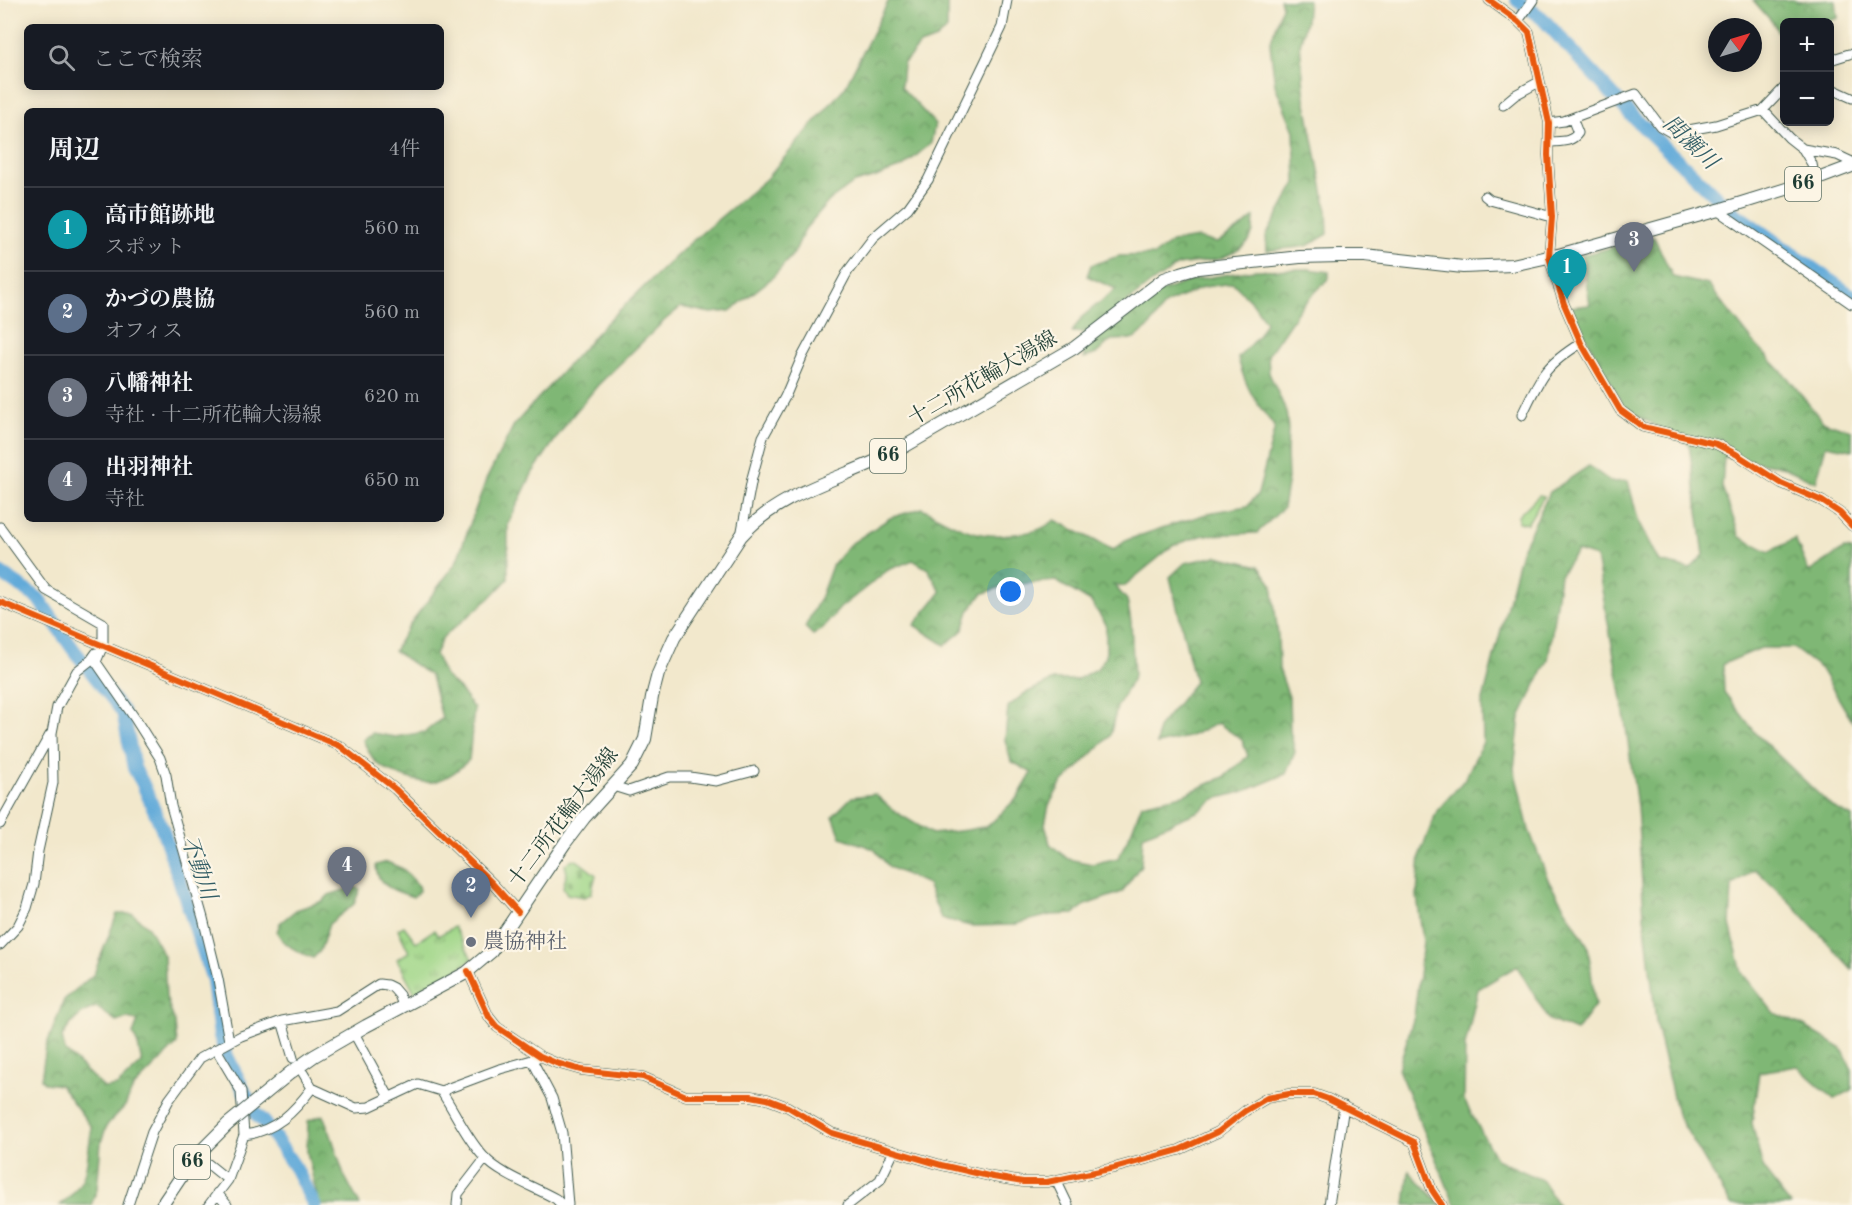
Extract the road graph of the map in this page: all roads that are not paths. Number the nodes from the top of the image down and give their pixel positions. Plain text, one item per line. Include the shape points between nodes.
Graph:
1 (1007, 0) edge
2 (1489, 0) edge
3 (1533, 0) edge
4 (1520, 18) junction
5 (1849, 54) dead end
6 (1834, 59) edge
7 (1539, 82) junction
8 (1834, 90) edge
9 (1780, 93) edge
10 (1852, 98) edge
11 (1503, 105) dead end
12 (1763, 110) junction
13 (1572, 118) junction
14 (1549, 123) junction
15 (1549, 142) junction
16 (1803, 149) junction
17 (1852, 164) edge
18 (1815, 180) junction
19 (1485, 196) dead end
20 (1720, 210) junction
21 (1552, 218) junction
22 (1549, 257) junction
23 (1852, 304) edge
24 (1581, 344) junction
25 (1522, 415) dead end
26 (1852, 526) edge
27 (0, 527) edge
28 (741, 536) junction
29 (0, 602) edge
30 (103, 645) junction
31 (52, 733) junction
32 (754, 771) dead end
33 (613, 786) junction
34 (0, 824) edge
35 (518, 912) junction
36 (0, 945) edge
37 (468, 971) junction
38 (403, 1005) junction
39 (282, 1021) junction
40 (354, 1033) junction
41 (222, 1045) junction
42 (293, 1058) dead end
43 (536, 1058) junction
44 (297, 1073) junction
45 (312, 1088) junction
46 (441, 1091) junction
47 (389, 1097) junction
48 (1344, 1106) junction
49 (244, 1135) junction
50 (894, 1151) junction
51 (197, 1155) junction
52 (485, 1159) junction
53 (228, 1180) junction
54 (1056, 1180) junction
55 (217, 1193) junction
56 (128, 1205) edge
57 (162, 1205) edge
58 (208, 1205) edge
59 (227, 1205) edge
60 (457, 1205) edge
61 (562, 1205) edge
62 (568, 1205) edge
63 (848, 1205) edge
64 (1068, 1205) edge
65 (1329, 1205) edge
66 (1442, 1205) edge

1 - 28 street via 1002,27 928,180 908,208 873,238 848,271 802,357 763,437
2 - 4 street
3 - 4 street
4 - 7 street via 1529,32
5 - 6 street
7 - 11 street
7 - 14 street
8 - 10 street
9 - 12 street
12 - 13 street via 1716,125 1672,133 1660,126 1636,94
12 - 16 street
13 - 14 street
13 - 15 street via 1578,133 1575,137
14 - 15 street
15 - 21 street
16 - 17 street via 1837,155
16 - 18 street
17 - 18 main road, 十二所花輪大湯線 / 66
18 - 20 main road, 十二所花輪大湯線 / 66
19 - 21 street
20 - 22 main road, 十二所花輪大湯線 / 66
20 - 23 street
21 - 22 street
22 - 24 street
22 - 28 main road, 十二所花輪大湯線 / 66 via 1512,265 1473,267 1365,256 1300,257 1181,273 1164,279 1045,366 870,465 791,497 767,511
24 - 25 street via 1557,358 1545,371
24 - 26 street via 1620,410 1643,428 1716,444 1781,483 1822,501
27 - 30 street via 46,590 103,623
28 - 33 main road, 十二所花輪大湯線 / 66 via 674,638 658,674 645,738 632,765
29 - 30 street
30 - 31 street via 78,670 57,707
30 - 35 street via 340,746 395,789
30 - 41 street via 96,662 160,758 166,775 171,807 216,969
31 - 34 street
31 - 36 street via 53,783 34,884 18,926
32 - 33 street via 716,781 669,777 629,791
33 - 35 main road, 十二所花輪大湯線 / 66 via 565,843
35 - 37 main road, 十二所花輪大湯線 / 66 via 491,952
37 - 38 main road, 十二所花輪大湯線 / 66
37 - 43 street via 489,1017
38 - 39 street via 393,988 379,984 331,1013
38 - 40 main road, 十二所花輪大湯線 / 66
39 - 41 street
39 - 42 street
40 - 44 main road, 十二所花輪大湯線 / 66 via 314,1056
40 - 47 street
41 - 49 street via 242,1091
41 - 56 street via 200,1058 169,1100 152,1132
43 - 46 street
43 - 50 street via 581,1071 643,1077 686,1096 767,1099 831,1133
43 - 62 street via 562,1133
44 - 45 street
44 - 51 main road, 十二所花輪大湯線 / 66, bridge via 228,1124
45 - 47 street via 356,1108 369,1107
45 - 49 street via 289,1115
46 - 47 street via 418,1084
46 - 52 street
48 - 54 street via 1314,1094 1273,1096 1218,1132 1179,1150
48 - 65 street
48 - 66 street via 1414,1142 1432,1190
49 - 53 street
50 - 54 street via 993,1177 1023,1182
50 - 63 street via 880,1180
51 - 53 street
51 - 57 main road, 十二所花輪大湯線 / 66
52 - 60 street via 458,1194
52 - 61 street
53 - 55 street
54 - 64 street
55 - 58 street
55 - 59 street

